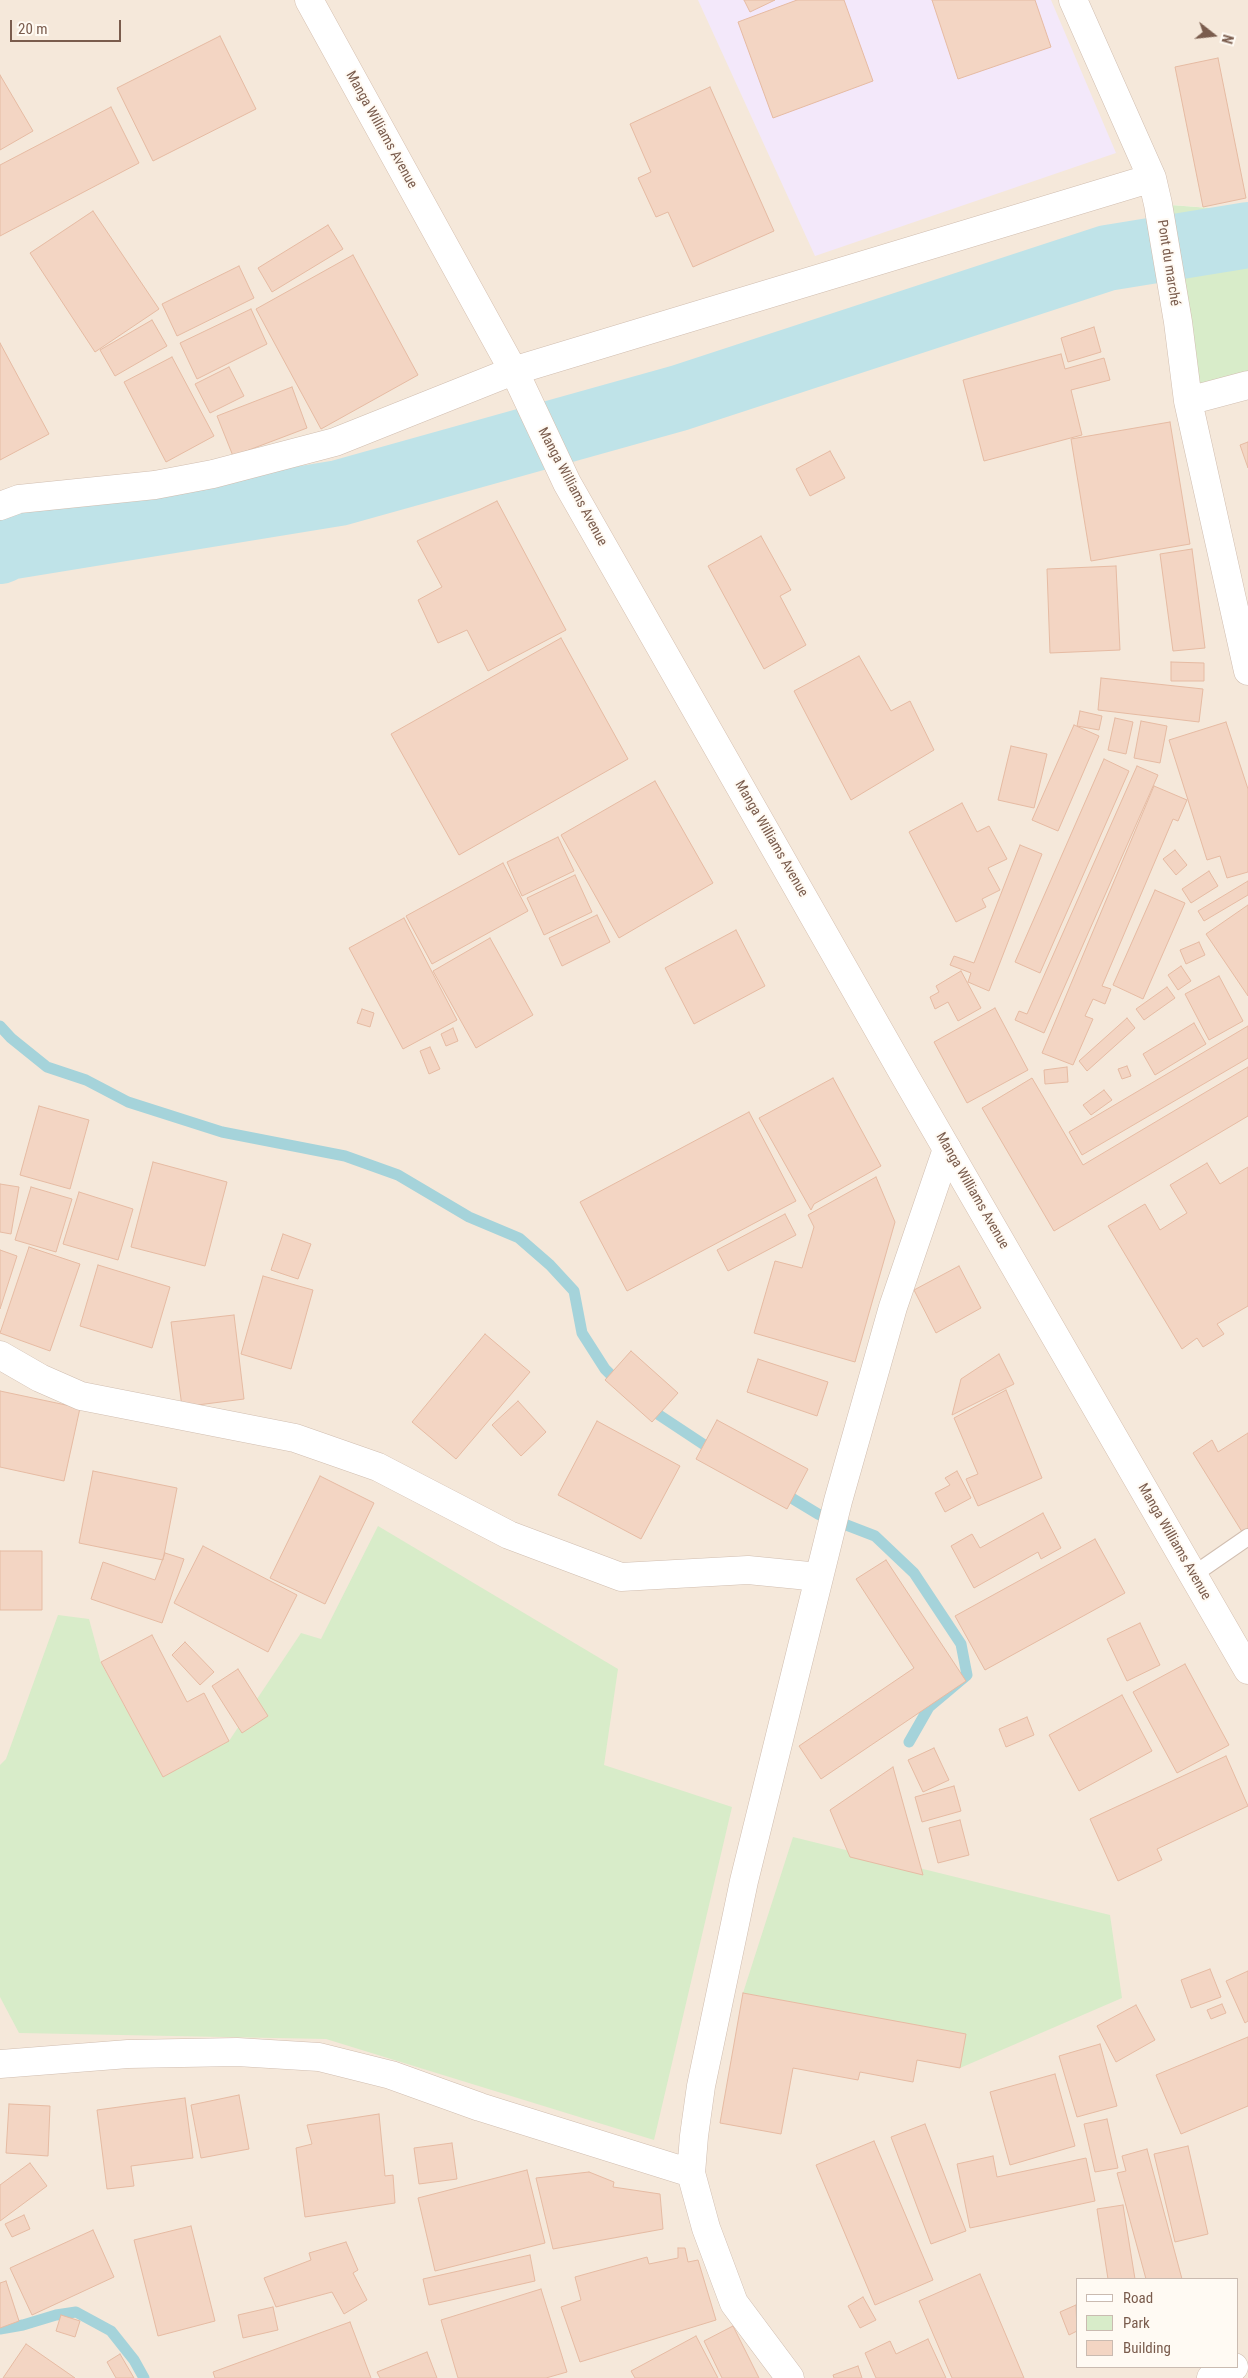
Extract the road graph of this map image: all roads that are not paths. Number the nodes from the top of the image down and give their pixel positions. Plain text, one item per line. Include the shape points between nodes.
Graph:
1 (309, 0) edge
2 (1073, 0) edge
3 (1155, 191) junction
4 (516, 376) junction
5 (1248, 385) edge
6 (1188, 401) junction
7 (0, 506) edge
8 (1248, 671) edge
9 (947, 1149) junction
10 (0, 1355) edge
11 (1248, 1537) edge
12 (1193, 1575) junction
13 (819, 1577) junction
14 (1248, 1670) edge
15 (0, 2064) edge
16 (691, 2173) junction
17 (1231, 2368) edge
18 (790, 2378) edge
19 (1211, 2378) edge

1 - 4 street, Manga Williams Avenue
2 - 3 street, Pont du marché
3 - 4 street
3 - 6 street, Pont du marché
4 - 7 street via 335,442 213,474 155,485 20,499
4 - 9 street, Manga Williams Avenue via 567,483
5 - 6 street
6 - 8 street, Pont du marché
9 - 12 street, Manga Williams Avenue
9 - 13 street via 893,1307
10 - 13 street via 40,1378 82,1396 295,1438 378,1467 509,1535 621,1577 748,1570
11 - 12 lane
12 - 14 street, Manga Williams Avenue
13 - 16 street via 742,1890 701,2086
15 - 16 street via 138,2054 237,2052 319,2057 391,2075 480,2107
16 - 18 street via 706,2228 734,2302
17 - 19 street

